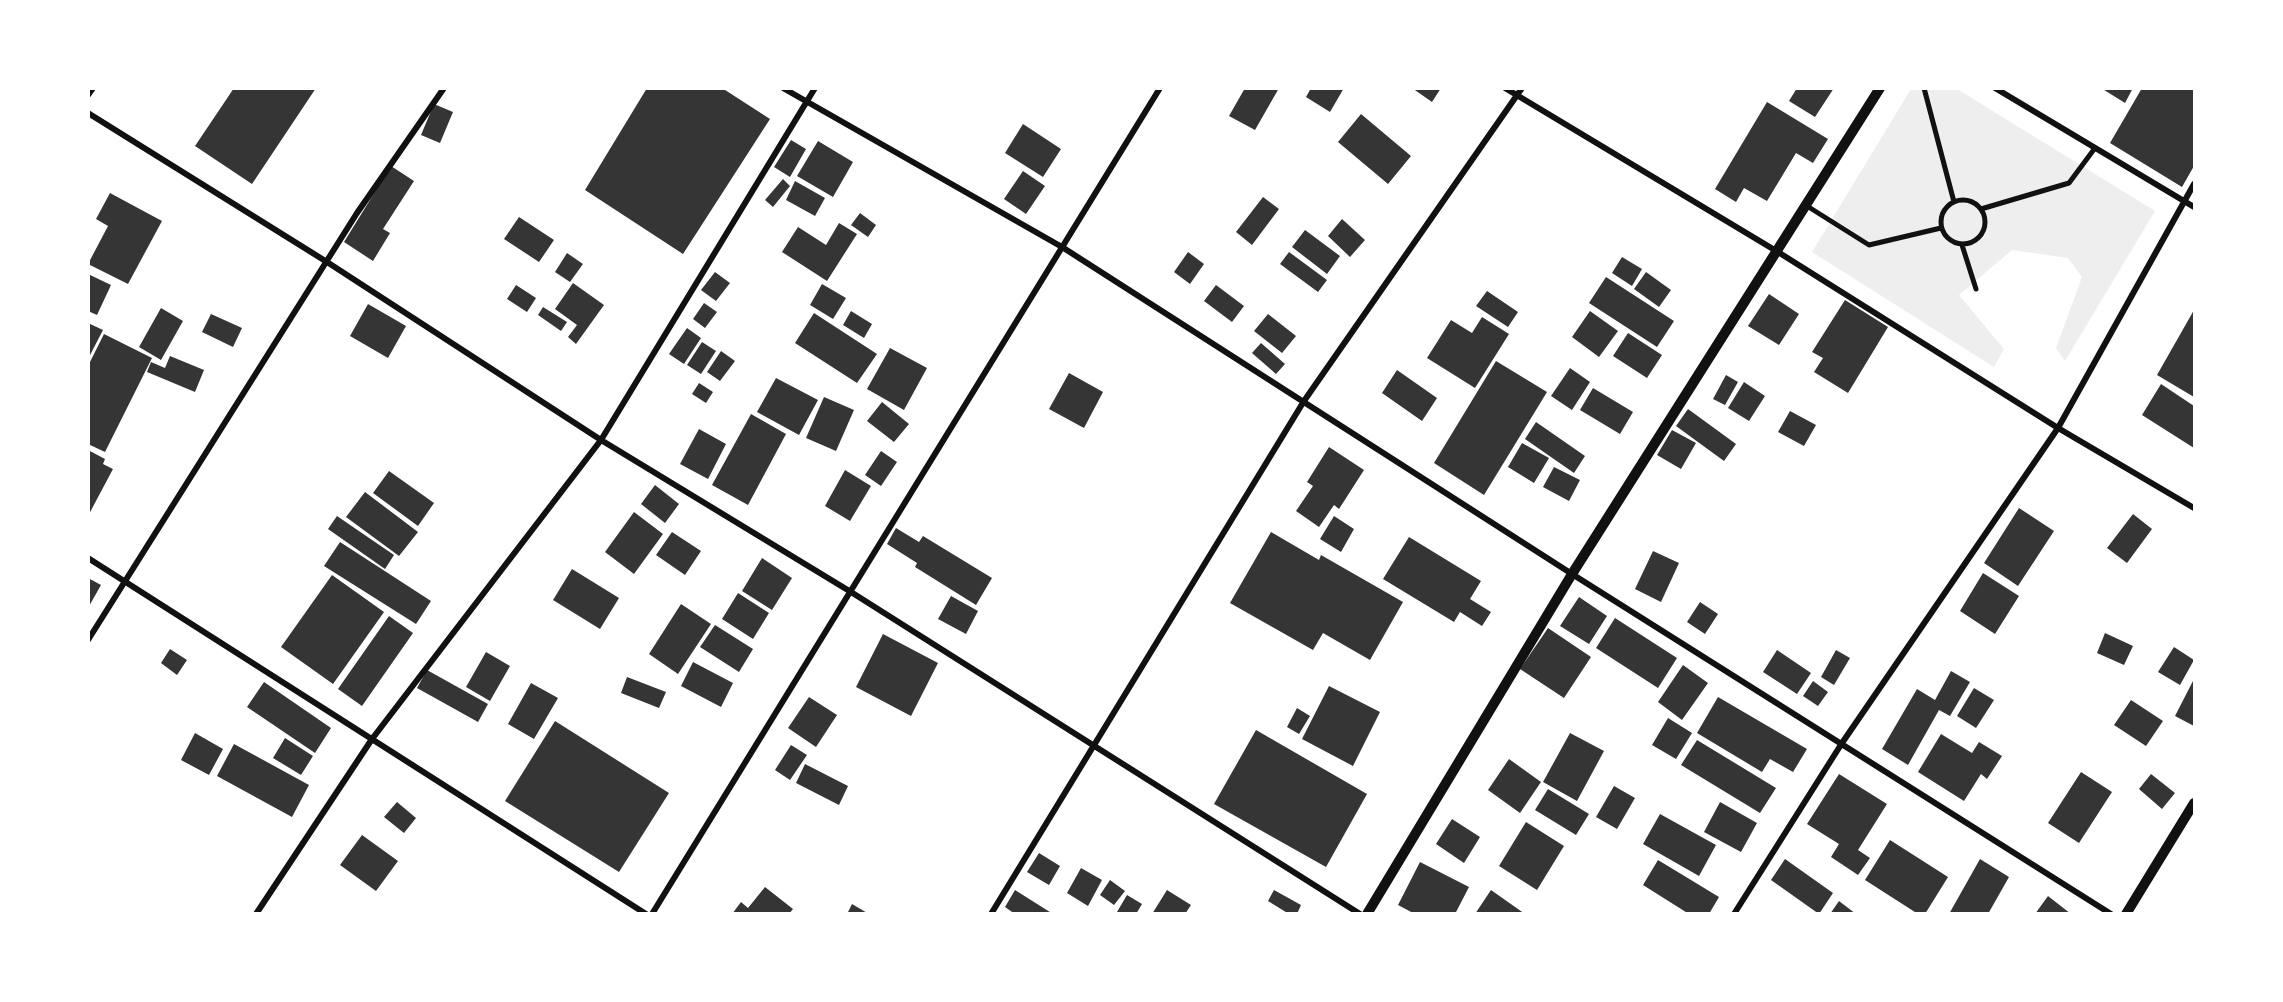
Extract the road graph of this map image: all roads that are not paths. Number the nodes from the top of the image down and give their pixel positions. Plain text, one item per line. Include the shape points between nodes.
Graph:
1 (93, 88) edge
2 (444, 88) edge
3 (783, 88) edge
4 (815, 88) edge
5 (1160, 88) edge
6 (1505, 88) edge
7 (1522, 88) edge
8 (1880, 88) edge
9 (1924, 88) edge
10 (1995, 88) edge
11 (88, 95) edge
12 (1517, 97) junction
13 (806, 103) junction
14 (88, 113) edge
15 (2095, 148) junction
16 (2194, 184) edge
17 (2184, 200) junction
18 (1954, 202) junction
19 (1807, 206) junction
20 (2194, 207) edge
21 (1981, 209) junction
22 (1941, 228) junction
23 (1962, 245) junction
24 (1062, 248) junction
25 (1778, 252) junction
26 (327, 262) junction
27 (1976, 289) dead end
28 (1304, 401) junction
29 (2058, 428) junction
30 (602, 440) junction
31 (2194, 508) edge
32 (88, 558) edge
33 (1572, 574) junction
34 (126, 582) junction
35 (850, 592) junction
36 (88, 640) edge
37 (372, 739) junction
38 (1842, 743) junction
39 (1094, 744) junction
40 (2194, 803) edge
41 (256, 914) edge
42 (646, 914) edge
43 (652, 914) edge
44 (991, 914) edge
45 (1360, 914) edge
46 (1367, 914) edge
47 (1734, 914) edge
48 (2111, 914) edge
49 (2126, 914) edge

1 - 11 street
2 - 26 street
3 - 13 street
4 - 13 street
5 - 24 street
6 - 12 street
7 - 12 street
8 - 19 street
9 - 18 street
10 - 15 street
12 - 25 street
12 - 28 street
13 - 24 street
13 - 30 street
14 - 26 street
15 - 17 street
15 - 21 street via 2069,183
16 - 17 street
17 - 20 street
17 - 29 street
18 - 21 street via 1969,201
18 - 22 street via 1943,213
19 - 22 street via 1869,245
19 - 25 street
21 - 23 street via 1984,230 1976,241
22 - 23 street via 1949,240
23 - 27 street
24 - 28 street
24 - 35 street
25 - 29 street
25 - 33 street
26 - 30 street
26 - 34 street
28 - 33 street
28 - 39 street
29 - 31 street
29 - 38 street
30 - 35 street
30 - 37 street
32 - 34 street
33 - 38 street
33 - 46 street
34 - 36 street
34 - 37 street
35 - 39 street
35 - 43 street
37 - 41 street
37 - 42 street
38 - 47 street
38 - 48 street
39 - 44 street
39 - 45 street
40 - 49 street

